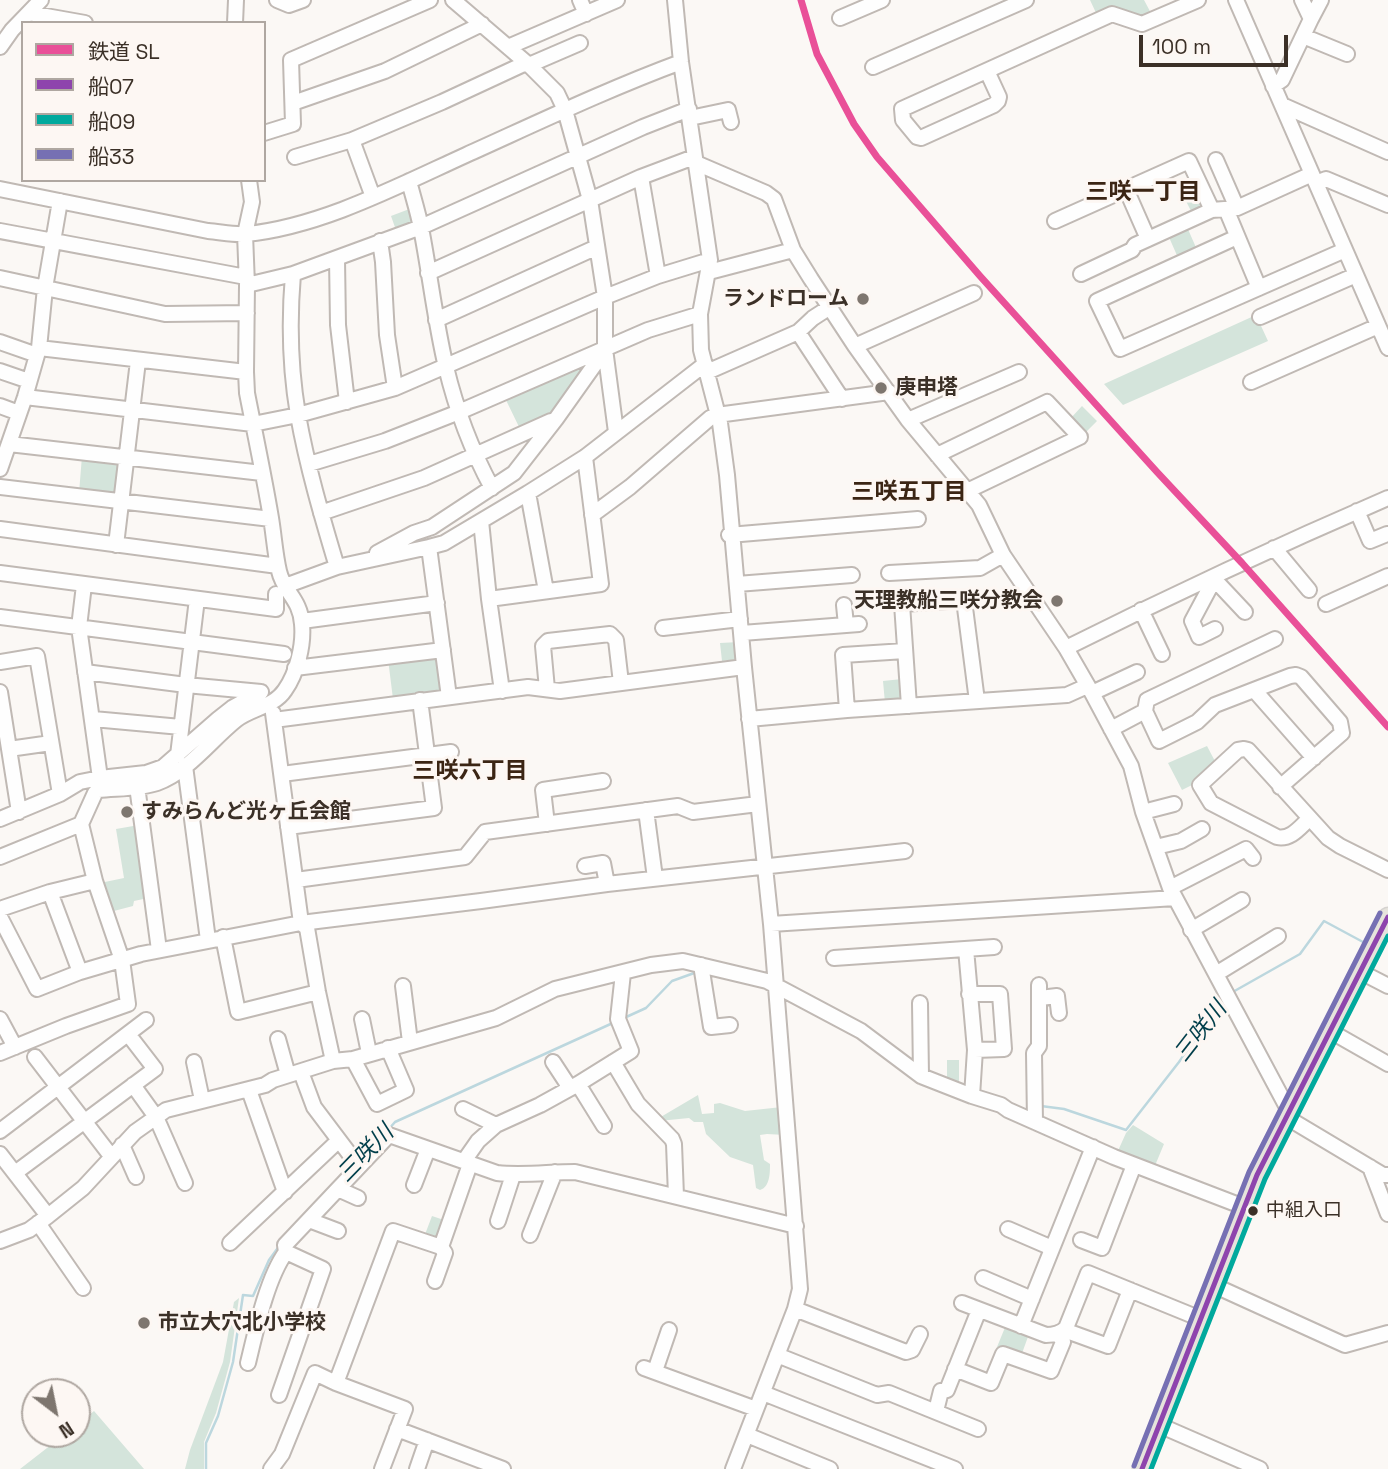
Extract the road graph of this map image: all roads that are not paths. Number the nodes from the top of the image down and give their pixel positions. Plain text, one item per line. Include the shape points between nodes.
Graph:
1 (41, 0) edge
2 (236, 0) edge
3 (277, 0) edge
4 (302, 0) edge
5 (430, 0) edge
6 (453, 0) edge
7 (617, 0) edge
8 (675, 0) edge
9 (882, 0) edge
10 (1026, 0) edge
11 (1198, 0) edge
12 (1236, 0) edge
13 (1302, 0) edge
14 (1321, 0) edge
15 (583, 7) edge
16 (29, 13) junction
17 (840, 19) dead end
18 (1311, 19) junction
19 (74, 21) edge
20 (234, 21) edge
21 (482, 24) junction
22 (1303, 36) junction
23 (580, 43) dead end
24 (0, 47) edge
25 (508, 47) junction
26 (1347, 54) dead end
27 (681, 62) junction
28 (528, 64) junction
29 (873, 67) dead end
30 (987, 71) junction
31 (1273, 86) junction
32 (293, 103) junction
33 (1282, 105) junction
34 (565, 110) junction
35 (690, 114) junction
36 (731, 122) dead end
37 (266, 131) edge
38 (352, 140) junction
39 (1388, 152) edge
40 (579, 155) junction
41 (295, 157) dead end
42 (695, 160) junction
43 (1216, 160) dead end
44 (641, 177) junction
45 (1314, 178) junction
46 (409, 181) junction
47 (249, 182) edge
48 (0, 189) edge
49 (1126, 189) junction
50 (373, 197) junction
51 (590, 200) junction
52 (60, 201) junction
53 (1388, 205) edge
54 (1225, 209) junction
55 (1055, 221) dead end
56 (421, 227) junction
57 (0, 231) edge
58 (245, 234) junction
59 (1237, 237) junction
60 (1148, 239) junction
61 (53, 241) junction
62 (380, 241) junction
63 (597, 247) junction
64 (793, 250) junction
65 (1345, 250) junction
66 (337, 259) junction
67 (709, 266) junction
68 (428, 273) junction
69 (1081, 274) dead end
70 (293, 275) junction
71 (1356, 275) junction
72 (658, 276) junction
73 (0, 278) edge
74 (246, 281) junction
75 (45, 288) junction
76 (1259, 288) junction
77 (974, 293) dead end
78 (605, 297) junction
79 (830, 307) junction
80 (247, 313) junction
81 (700, 314) junction
82 (1260, 317) dead end
83 (436, 320) junction
84 (1378, 326) junction
85 (798, 332) junction
86 (0, 342) edge
87 (855, 346) junction
88 (1388, 348) edge
89 (606, 349) junction
90 (38, 351) junction
91 (138, 360) junction
92 (446, 367) junction
93 (706, 368) junction
94 (0, 371) edge
95 (246, 372) junction
96 (1019, 372) dead end
97 (29, 381) junction
98 (1251, 382) dead end
99 (396, 388) junction
100 (889, 392) junction
101 (25, 397) junction
102 (842, 399) junction
103 (347, 402) junction
104 (0, 406) edge
105 (132, 409) junction
106 (459, 412) junction
107 (19, 413) junction
108 (298, 415) junction
109 (717, 415) junction
110 (556, 419) junction
111 (908, 420) junction
112 (253, 424) junction
113 (616, 432) junction
114 (5, 446) edge
115 (937, 455) junction
116 (475, 456) junction
117 (585, 457) junction
118 (127, 458) junction
119 (309, 464) junction
120 (0, 469) edge
121 (262, 473) junction
122 (0, 487) edge
123 (492, 488) junction
124 (967, 491) junction
125 (528, 493) junction
126 (1388, 498) edge
127 (121, 502) junction
128 (1357, 511) junction
129 (321, 513) junction
130 (592, 515) junction
131 (271, 519) junction
132 (918, 519) dead end
133 (481, 521) junction
134 (0, 529) edge
135 (423, 530) junction
136 (731, 534) junction
137 (1387, 534) edge
138 (116, 545) junction
139 (427, 548) junction
140 (1274, 548) junction
141 (1003, 555) junction
142 (360, 561) junction
143 (278, 566) junction
144 (337, 567) junction
145 (0, 573) edge
146 (890, 573) dead end
147 (852, 575) dead end
148 (1388, 576) edge
149 (1215, 578) junction
150 (737, 584) junction
151 (84, 585) junction
152 (281, 590) junction
153 (1309, 590) dead end
154 (546, 591) junction
155 (197, 599) junction
156 (489, 599) junction
157 (437, 603) junction
158 (844, 604) dead end
159 (1326, 604) dead end
160 (1140, 610) junction
161 (1245, 612) dead end
162 (0, 617) edge
163 (302, 621) junction
164 (741, 626) junction
165 (79, 627) junction
166 (663, 628) dead end
167 (1215, 629) dead end
168 (1275, 639) dead end
169 (192, 643) junction
170 (1066, 648) junction
171 (443, 650) junction
172 (905, 652) junction
173 (284, 654) dead end
174 (1162, 654) dead end
175 (0, 662) edge
176 (744, 667) junction
177 (295, 668) junction
178 (85, 672) junction
179 (1137, 672) dead end
180 (621, 683) junction
181 (187, 685) junction
182 (547, 689) junction
183 (1090, 690) junction
184 (502, 691) junction
185 (1255, 691) junction
186 (0, 692) edge
187 (449, 697) junction
188 (420, 700) junction
189 (977, 701) junction
190 (272, 702) junction
191 (909, 706) junction
192 (847, 710) junction
193 (1145, 711) junction
194 (93, 719) junction
195 (749, 719) junction
196 (274, 720) junction
197 (181, 727) junction
198 (1111, 729) junction
199 (51, 743) junction
200 (9, 749) junction
201 (451, 752) dead end
202 (428, 755) junction
203 (1314, 758) junction
204 (181, 760) junction
205 (282, 774) junction
206 (100, 778) junction
207 (603, 781) dead end
208 (137, 786) junction
209 (1280, 787) junction
210 (60, 794) junction
211 (758, 804) junction
212 (1174, 804) dead end
213 (646, 810) junction
214 (19, 812) junction
215 (1143, 812) junction
216 (1309, 819) junction
217 (0, 820) edge
218 (81, 824) junction
219 (547, 824) junction
220 (288, 827) junction
221 (1202, 829) dead end
222 (1156, 847) junction
223 (905, 851) dead end
224 (0, 857) edge
225 (1253, 858) dead end
226 (585, 866) dead end
227 (764, 866) junction
228 (1388, 870) edge
229 (655, 878) junction
230 (296, 880) junction
231 (95, 881) junction
232 (607, 884) junction
233 (50, 892) junction
234 (1172, 893) junction
235 (1242, 900) dead end
236 (0, 909) edge
237 (0, 917) edge
238 (1388, 917) edge
239 (301, 923) junction
240 (771, 924) junction
241 (1191, 929) junction
242 (1278, 936) dead end
243 (223, 937) junction
244 (208, 940) junction
245 (994, 947) dead end
246 (966, 949) junction
247 (159, 950) junction
248 (834, 958) dead end
249 (122, 960) junction
250 (701, 965) junction
251 (1359, 971) junction
252 (79, 972) junction
253 (622, 973) junction
254 (1216, 974) junction
255 (403, 986) dead end
256 (776, 986) junction
257 (1388, 986) edge
258 (318, 992) junction
259 (969, 995) junction
260 (920, 1003) dead end
261 (1059, 1013) dead end
262 (0, 1019) edge
263 (362, 1019) dead end
264 (146, 1020) dead end
265 (730, 1025) dead end
266 (1330, 1031) junction
267 (128, 1034) junction
268 (278, 1039) dead end
269 (410, 1042) junction
270 (15, 1047) junction
271 (388, 1048) junction
272 (975, 1049) junction
273 (0, 1053) edge
274 (369, 1054) junction
275 (35, 1057) dead end
276 (353, 1059) junction
277 (332, 1061) junction
278 (194, 1062) dead end
279 (553, 1062) dead end
280 (613, 1062) junction
281 (1388, 1064) edge
282 (295, 1073) junction
283 (921, 1076) junction
284 (133, 1085) junction
285 (574, 1086) junction
286 (58, 1087) junction
287 (249, 1090) junction
288 (972, 1096) junction
289 (202, 1100) junction
290 (463, 1109) dead end
291 (1288, 1114) junction
292 (156, 1117) junction
293 (85, 1121) junction
294 (1035, 1122) junction
295 (496, 1125) junction
296 (604, 1126) dead end
297 (0, 1131) edge
298 (338, 1141) junction
299 (1093, 1147) junction
300 (428, 1149) junction
301 (116, 1151) junction
302 (0, 1154) edge
303 (467, 1162) junction
304 (362, 1163) junction
305 (1134, 1165) junction
306 (1370, 1167) junction
307 (555, 1172) junction
308 (15, 1173) junction
309 (513, 1175) junction
310 (1388, 1175) edge
311 (136, 1177) dead end
312 (185, 1183) dead end
313 (414, 1185) dead end
314 (338, 1189) junction
315 (285, 1192) junction
316 (676, 1196) junction
317 (358, 1198) dead end
318 (1244, 1207) junction
319 (1388, 1214) edge
320 (43, 1219) junction
321 (309, 1220) junction
322 (498, 1221) dead end
323 (796, 1226) junction
324 (1008, 1229) dead end
325 (338, 1231) dead end
326 (530, 1235) dead end
327 (1082, 1240) dead end
328 (0, 1241) edge
329 (230, 1243) dead end
330 (441, 1247) junction
331 (1052, 1248) junction
332 (286, 1252) junction
333 (984, 1278) dead end
334 (435, 1282) dead end
335 (1213, 1285) junction
336 (83, 1288) dead end
337 (1130, 1290) junction
338 (1032, 1299) junction
339 (962, 1303) dead end
340 (795, 1309) junction
341 (979, 1310) junction
342 (1201, 1319) junction
343 (1021, 1326) junction
344 (669, 1330) dead end
345 (1061, 1332) junction
346 (1388, 1333) edge
347 (920, 1334) dead end
348 (777, 1355) junction
349 (248, 1363) dead end
350 (955, 1369) junction
351 (336, 1383) junction
352 (763, 1393) junction
353 (279, 1395) dead end
354 (756, 1409) junction
355 (936, 1411) junction
356 (1159, 1425) junction
357 (397, 1429) junction
358 (978, 1429) dead end
359 (747, 1435) junction
360 (427, 1440) junction
361 (271, 1469) edge
362 (382, 1469) edge
363 (417, 1469) edge
364 (503, 1469) edge
365 (733, 1469) edge
366 (830, 1469) edge
367 (955, 1469) edge
368 (1142, 1469) edge
369 (1260, 1469) edge

1 - 16 street
2 - 20 street
3 - 4 street via 289,5
5 - 32 street via 291,60
6 - 21 street
7 - 15 street
8 - 27 street
9 - 17 street
10 - 29 street
11 - 30 street via 1142,24 1112,15
12 - 31 street
13 - 18 street
14 - 18 street
15 - 25 street
16 - 19 street
16 - 24 street
18 - 22 street
21 - 25 street
21 - 32 street via 384,71
22 - 26 street
22 - 31 street via 1282,80
23 - 28 street
25 - 28 street
27 - 34 street
27 - 35 street
28 - 34 street via 556,93
28 - 38 street
30 - 30 street via 999,97 994,105 921,138 903,120 902,110
31 - 33 street
32 - 37 street via 293,124
33 - 39 street
33 - 45 street
34 - 40 street
34 - 46 street
35 - 36 street via 728,110
35 - 40 street via 643,127
35 - 42 street
38 - 41 street
38 - 50 street
40 - 51 street
40 - 56 street
42 - 44 street
42 - 64 street via 774,199
42 - 67 street
43 - 54 street
44 - 51 street
44 - 72 street
45 - 53 street
45 - 54 street
45 - 65 street
46 - 50 street
46 - 56 street
47 - 58 street via 252,202
48 - 52 street
49 - 54 street via 1189,161
49 - 55 street
49 - 60 street
50 - 58 street via 304,223
51 - 63 street
51 - 68 street
52 - 58 street via 208,231
52 - 61 street
54 - 59 street
54 - 60 street
56 - 62 street
56 - 68 street
57 - 61 street
58 - 74 street
59 - 76 street
59 - 76 street via 1097,301 1120,349
60 - 69 street
61 - 74 street
61 - 75 street
62 - 66 street
62 - 99 street
63 - 78 street
63 - 83 street
64 - 67 street
64 - 79 street
65 - 71 street
65 - 76 street
66 - 70 street
66 - 103 street via 338,325
67 - 72 street
67 - 81 street
68 - 83 street
70 - 74 street
70 - 108 street via 290,315
71 - 82 street
71 - 84 street
72 - 78 street
73 - 75 street
74 - 80 street
75 - 80 street via 165,314
75 - 90 street
77 - 87 street
78 - 89 street
78 - 92 street
79 - 85 street
79 - 87 street
80 - 95 street
81 - 89 street
81 - 93 street
83 - 92 street
84 - 88 street
84 - 98 street
85 - 93 street
85 - 102 street
86 - 90 street
87 - 100 street
89 - 106 street
89 - 110 street
89 - 113 street
90 - 91 street
90 - 97 street
91 - 95 street
91 - 105 street
92 - 99 street
92 - 106 street
93 - 109 street
93 - 113 street
94 - 97 street
95 - 112 street
96 - 111 street
97 - 101 street
99 - 103 street
100 - 102 street
100 - 111 street
101 - 105 street
101 - 107 street
102 - 109 street
103 - 108 street
104 - 107 street
105 - 112 street
105 - 118 street
106 - 116 street
106 - 119 street
107 - 114 street
108 - 112 street
108 - 119 street
109 - 130 street
109 - 136 street
110 - 116 street
110 - 123 street via 514,473
111 - 115 street
112 - 121 street
113 - 117 street
114 - 118 street
114 - 120 street
115 - 124 street
115 - 124 street via 1047,402 1080,437
116 - 123 street
116 - 129 street
117 - 125 street
117 - 130 street
118 - 121 street
118 - 127 street
119 - 129 street
121 - 131 street
122 - 127 street
123 - 135 street
124 - 141 street via 984,513
125 - 133 street
125 - 154 street
126 - 128 street
127 - 131 street
127 - 138 street
128 - 137 street via 1370,541
128 - 140 street
129 - 144 street
130 - 154 street via 601,584
131 - 143 street
132 - 136 street
133 - 139 street
133 - 156 street
134 - 138 street
135 - 139 street
135 - 142 street
136 - 150 street
138 - 143 street
139 - 142 street
139 - 157 street
140 - 149 street
140 - 153 street
141 - 146 street via 980,568
141 - 170 street
142 - 144 street
143 - 152 street
144 - 152 street
145 - 151 street
147 - 150 street
148 - 159 street
149 - 160 street
149 - 161 street
149 - 167 street via 1192,621 1199,637
150 - 164 street
151 - 155 street
151 - 165 street
152 - 155 street via 276,609
152 - 163 street via 295,598
154 - 156 street
155 - 169 street
156 - 184 street
157 - 163 street
157 - 171 street
158 - 164 street via 853,625
160 - 170 street
160 - 174 street
162 - 165 street
163 - 177 street
164 - 166 street
164 - 176 street
165 - 169 street
165 - 178 street
168 - 193 street via 1147,700
169 - 173 street
169 - 181 street
170 - 183 street
171 - 177 street
171 - 187 street
172 - 189 street via 902,604 964,600
172 - 191 street
172 - 192 street via 844,655
175 - 199 street via 37,656
176 - 180 street
176 - 195 street
177 - 190 street via 284,693
178 - 181 street
178 - 194 street
179 - 183 street
180 - 182 street
180 - 182 street via 616,640 610,634 543,646
181 - 197 street
181 - 204 street via 261,692 218,719
182 - 184 street
183 - 189 street
183 - 198 street
184 - 187 street
185 - 193 street via 1215,705 1197,722 1159,741
185 - 203 street
185 - 203 street via 1296,675 1317,695 1340,722 1342,733
186 - 200 street
187 - 188 street
188 - 196 street
188 - 202 street
189 - 191 street
190 - 196 street
190 - 204 street via 237,719
191 - 192 street
192 - 195 street
193 - 198 street
194 - 197 street
194 - 206 street
195 - 211 street
196 - 205 street
197 - 204 street
198 - 215 street via 1131,766
199 - 200 street
199 - 210 street
200 - 214 street
201 - 202 street
202 - 205 street
202 - 220 street via 434,808
203 - 209 street
204 - 206 street via 155,770
204 - 208 street via 168,778
204 - 244 street
205 - 220 street
206 - 210 street via 80,782
207 - 219 street via 543,790
208 - 218 street via 99,790
208 - 247 street
209 - 216 street
209 - 216 street via 1244,749 1200,785 1211,803 1277,837 1289,837
210 - 214 street
211 - 213 street via 693,812 677,806
211 - 227 street
212 - 215 street
213 - 219 street
213 - 229 street
214 - 217 street
215 - 222 street
216 - 228 street via 1340,846
218 - 224 street
218 - 231 street
219 - 230 street via 485,832 465,857
220 - 230 street
221 - 222 street via 1181,841
222 - 234 street
223 - 227 street
225 - 234 street via 1246,849
226 - 232 street via 603,863
227 - 229 street
227 - 240 street
229 - 232 street
230 - 239 street
231 - 233 street
231 - 249 street
232 - 239 street
233 - 236 street
233 - 252 street
234 - 240 street
234 - 241 street
235 - 241 street
237 - 252 street via 37,989
238 - 251 main road
239 - 243 street
239 - 258 street via 307,929
240 - 256 street
241 - 254 street
242 - 254 street
243 - 244 street
243 - 258 street via 238,1012
244 - 247 street
245 - 246 street
246 - 248 street
246 - 259 street
247 - 249 street
249 - 252 street
249 - 270 street via 128,1004
250 - 253 street via 683,961
250 - 256 street
250 - 265 street via 711,1027
251 - 257 street
251 - 266 main road
253 - 269 street via 555,989 496,1018
253 - 280 street via 618,1019 631,1051
254 - 291 street
255 - 269 street
256 - 283 street via 861,1031
256 - 323 street
258 - 277 street
259 - 272 street
259 - 272 street via 1000,995 1004,1049
260 - 283 street
261 - 294 street via 1057,996 1039,991
262 - 270 street
263 - 274 street
264 - 267 street
266 - 281 street
266 - 291 main road
267 - 284 street via 155,1069
267 - 286 street
268 - 282 street
269 - 271 street
270 - 273 street
271 - 274 street
271 - 276 street via 406,1090 377,1104
272 - 288 street
274 - 276 street
275 - 286 street
276 - 277 street
277 - 282 street
278 - 289 street
279 - 285 street
280 - 285 street
280 - 316 street via 638,1104 672,1139
282 - 287 street
282 - 298 street
283 - 288 street
284 - 292 street
284 - 293 street
285 - 295 street
285 - 296 street
286 - 293 street
286 - 297 street
287 - 289 street
287 - 315 street
288 - 294 street
289 - 292 street
290 - 295 street
291 - 306 street
291 - 318 main road
292 - 301 street
292 - 312 street
293 - 301 street
293 - 308 street
294 - 299 street
295 - 303 street via 478,1141
298 - 304 street
298 - 315 street
299 - 305 street
299 - 331 street
300 - 303 street
300 - 304 street via 389,1135
300 - 313 street
301 - 311 street
301 - 320 street via 83,1188
302 - 308 street
303 - 309 street
303 - 330 street
304 - 314 street
305 - 318 street
305 - 327 street via 1102,1248
306 - 310 street
306 - 319 street
307 - 309 street
307 - 316 street via 576,1172
307 - 326 street
308 - 320 street
309 - 322 street
314 - 317 street
314 - 321 street
315 - 329 street
316 - 323 street
318 - 335 main road
320 - 328 street
320 - 336 street
321 - 325 street
321 - 332 street via 285,1245
323 - 340 street via 800,1289
324 - 331 street
330 - 334 street via 445,1254
330 - 351 street via 393,1231
331 - 338 street
332 - 349 street via 265,1299
332 - 353 street via 323,1269
333 - 338 street
335 - 342 main road
335 - 346 street via 1345,1345
337 - 342 street
337 - 345 street via 1108,1346
337 - 345 street via 1088,1273
338 - 343 street
339 - 341 street
340 - 347 street via 906,1352 912,1350
340 - 348 street
341 - 343 street
341 - 350 street
342 - 356 main road
343 - 345 street via 1046,1335
344 - 354 street via 650,1370
345 - 350 street via 1063,1342 1051,1371 1003,1354 991,1383
348 - 352 street
348 - 355 street via 877,1395 889,1393
350 - 355 street via 947,1390 941,1391
351 - 357 street via 405,1409
351 - 361 street via 315,1373 282,1454
352 - 354 street
352 - 367 street
354 - 359 street
355 - 358 street
356 - 368 main road
356 - 369 street
357 - 360 street
357 - 362 street
359 - 365 street
359 - 366 street
360 - 363 street
360 - 364 street

